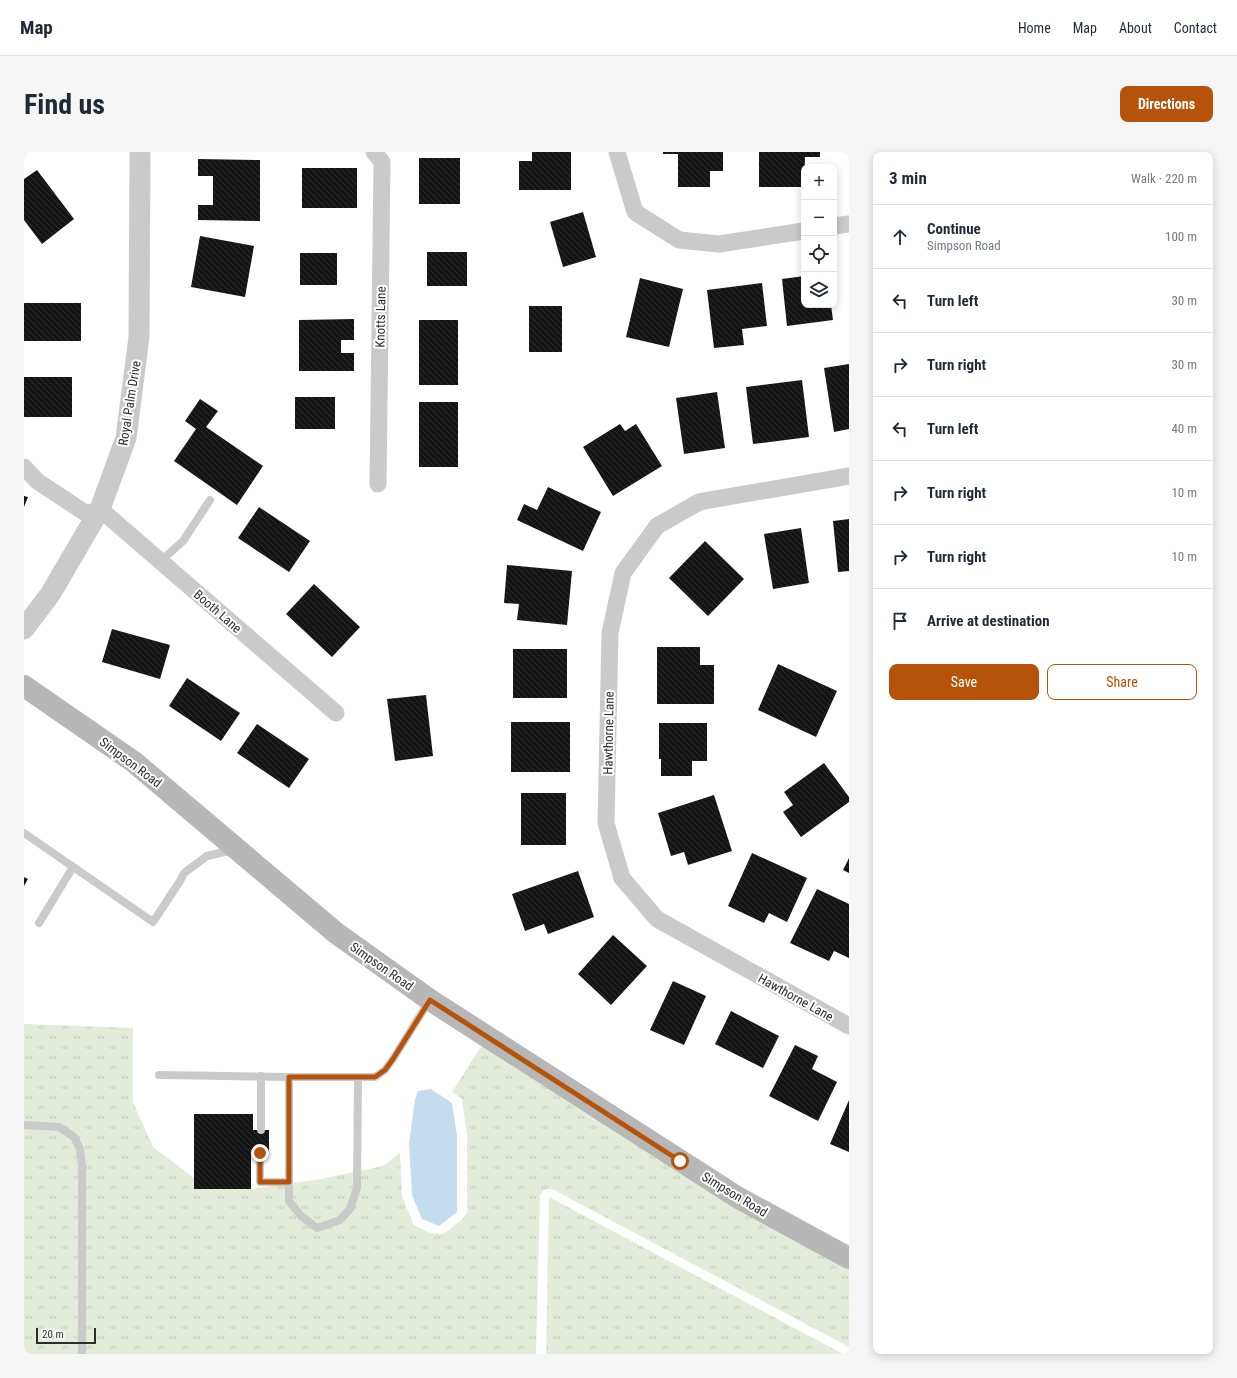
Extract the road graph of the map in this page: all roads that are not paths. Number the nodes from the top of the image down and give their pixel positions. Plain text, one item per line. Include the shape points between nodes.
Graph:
1 (140, 152) edge
2 (374, 152) edge
3 (617, 152) edge
4 (849, 224) edge
5 (837, 226) edge
6 (801, 231) edge
7 (24, 467) edge
8 (849, 476) edge
9 (378, 484) dead end
10 (210, 500) dead end
11 (100, 509) junction
12 (161, 561) junction
13 (24, 629) edge
14 (24, 686) edge
15 (336, 713) dead end
16 (24, 833) edge
17 (236, 849) junction
18 (73, 867) junction
19 (39, 923) dead end
20 (430, 1000) junction
21 (849, 1026) edge
22 (159, 1075) dead end
23 (260, 1076) junction
24 (289, 1077) junction
25 (358, 1077) junction
26 (24, 1125) edge
27 (260, 1130) dead end
28 (260, 1153) dead end
29 (289, 1182) junction
30 (849, 1258) edge
31 (82, 1354) edge

1 - 11 street, Royal Palm Drive via 139,337 126,438
2 - 9 street, Knotts Lane via 382,162
3 - 6 street via 635,212 679,240 719,244
4 - 5 street
7 - 11 street via 37,481 87,514
8 - 21 street, Hawthorne Lane via 699,502 657,526 623,573 610,633 606,824 622,878 657,919
10 - 12 lane via 183,541
11 - 12 street, Booth Lane
11 - 13 street, Royal Palm Drive via 51,593
12 - 15 street, Booth Lane
14 - 17 main road, Simpson Road via 134,762
16 - 18 lane
17 - 18 lane via 208,856 184,872 153,922
17 - 20 main road, Simpson Road via 336,933
18 - 19 lane
20 - 25 lane via 385,1070 375,1077
20 - 30 main road, Simpson Road via 737,1197
22 - 23 lane
23 - 24 lane
23 - 27 lane
24 - 25 lane
24 - 29 lane
25 - 29 lane via 357,1188 350,1209 340,1220 317,1228 301,1216 289,1201
26 - 31 lane via 59,1127 74,1136 80,1149
28 - 29 lane via 260,1182

